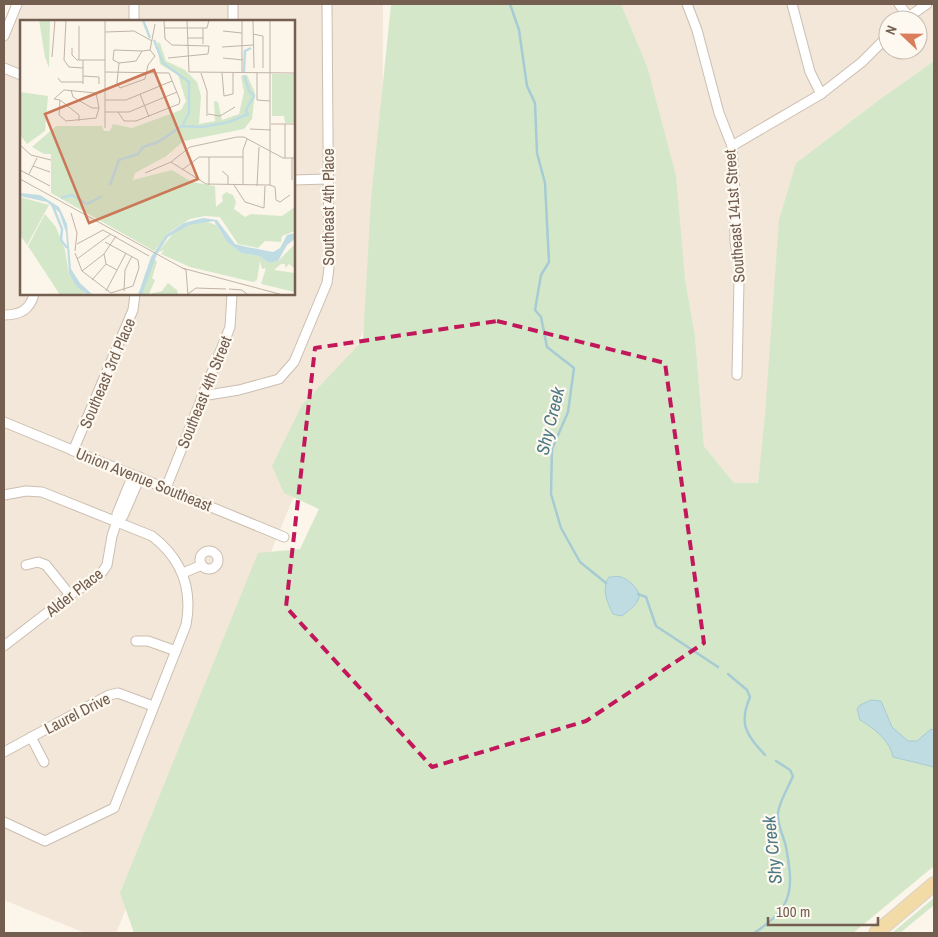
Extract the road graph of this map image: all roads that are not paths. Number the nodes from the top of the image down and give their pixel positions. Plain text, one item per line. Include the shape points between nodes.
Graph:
1 (17, 4) edge
2 (134, 4) edge
3 (232, 4) edge
4 (327, 4) edge
5 (686, 4) edge
6 (792, 4) edge
7 (134, 20) edge
8 (233, 20) edge
9 (4, 36) edge
10 (878, 46) edge
11 (4, 68) edge
12 (20, 75) edge
13 (821, 94) junction
14 (732, 146) junction
15 (327, 179) junction
16 (295, 180) edge
17 (34, 295) edge
18 (135, 295) edge
19 (232, 295) edge
20 (4, 315) edge
21 (737, 375) dead end
22 (202, 396) junction
23 (4, 422) edge
24 (74, 450) junction
25 (136, 476) junction
26 (166, 488) junction
27 (4, 495) edge
28 (118, 521) junction
29 (284, 537) dead end
30 (26, 565) dead end
31 (202, 565) dead end
32 (183, 573) junction
33 (70, 595) junction
34 (136, 642) dead end
35 (4, 646) edge
36 (176, 651) junction
37 (153, 706) junction
38 (31, 737) junction
39 (4, 752) edge
40 (44, 762) dead end
41 (4, 822) edge
42 (934, 884) edge
43 (876, 933) edge

1 - 9 street
2 - 7 street
3 - 8 street
4 - 15 street, Southeast 4th Place
5 - 14 street, Southeast 141st Street
6 - 13 street via 810,72
10 - 13 street
11 - 12 street
13 - 14 street
14 - 21 street, Southeast 141st Street via 739,281
15 - 16 street
15 - 22 street, Southeast 4th Place via 327,283 294,362 279,379
17 - 20 street via 32,304 25,311
18 - 24 street, Southeast 3rd Place via 133,310
19 - 22 street, Southeast 4th Street via 230,327
22 - 26 street, Southeast 4th Street
23 - 24 street, Union Avenue Southeast
24 - 25 street, Union Avenue Southeast
25 - 26 street, Union Avenue Southeast
25 - 28 street, Alder Place via 117,514
26 - 29 street, Union Avenue Southeast
27 - 28 street via 42,492
28 - 32 street via 164,545
28 - 33 street, Alder Place via 107,565 96,578
30 - 33 street via 38,562 46,565
31 - 32 street
32 - 36 street via 188,612
33 - 35 street, Alder Place
34 - 36 street via 148,641
36 - 37 street
37 - 38 street, Laurel Drive via 118,693 108,695
37 - 41 street via 114,808 45,841
38 - 39 street, Laurel Drive
38 - 40 street
42 - 43 main road

